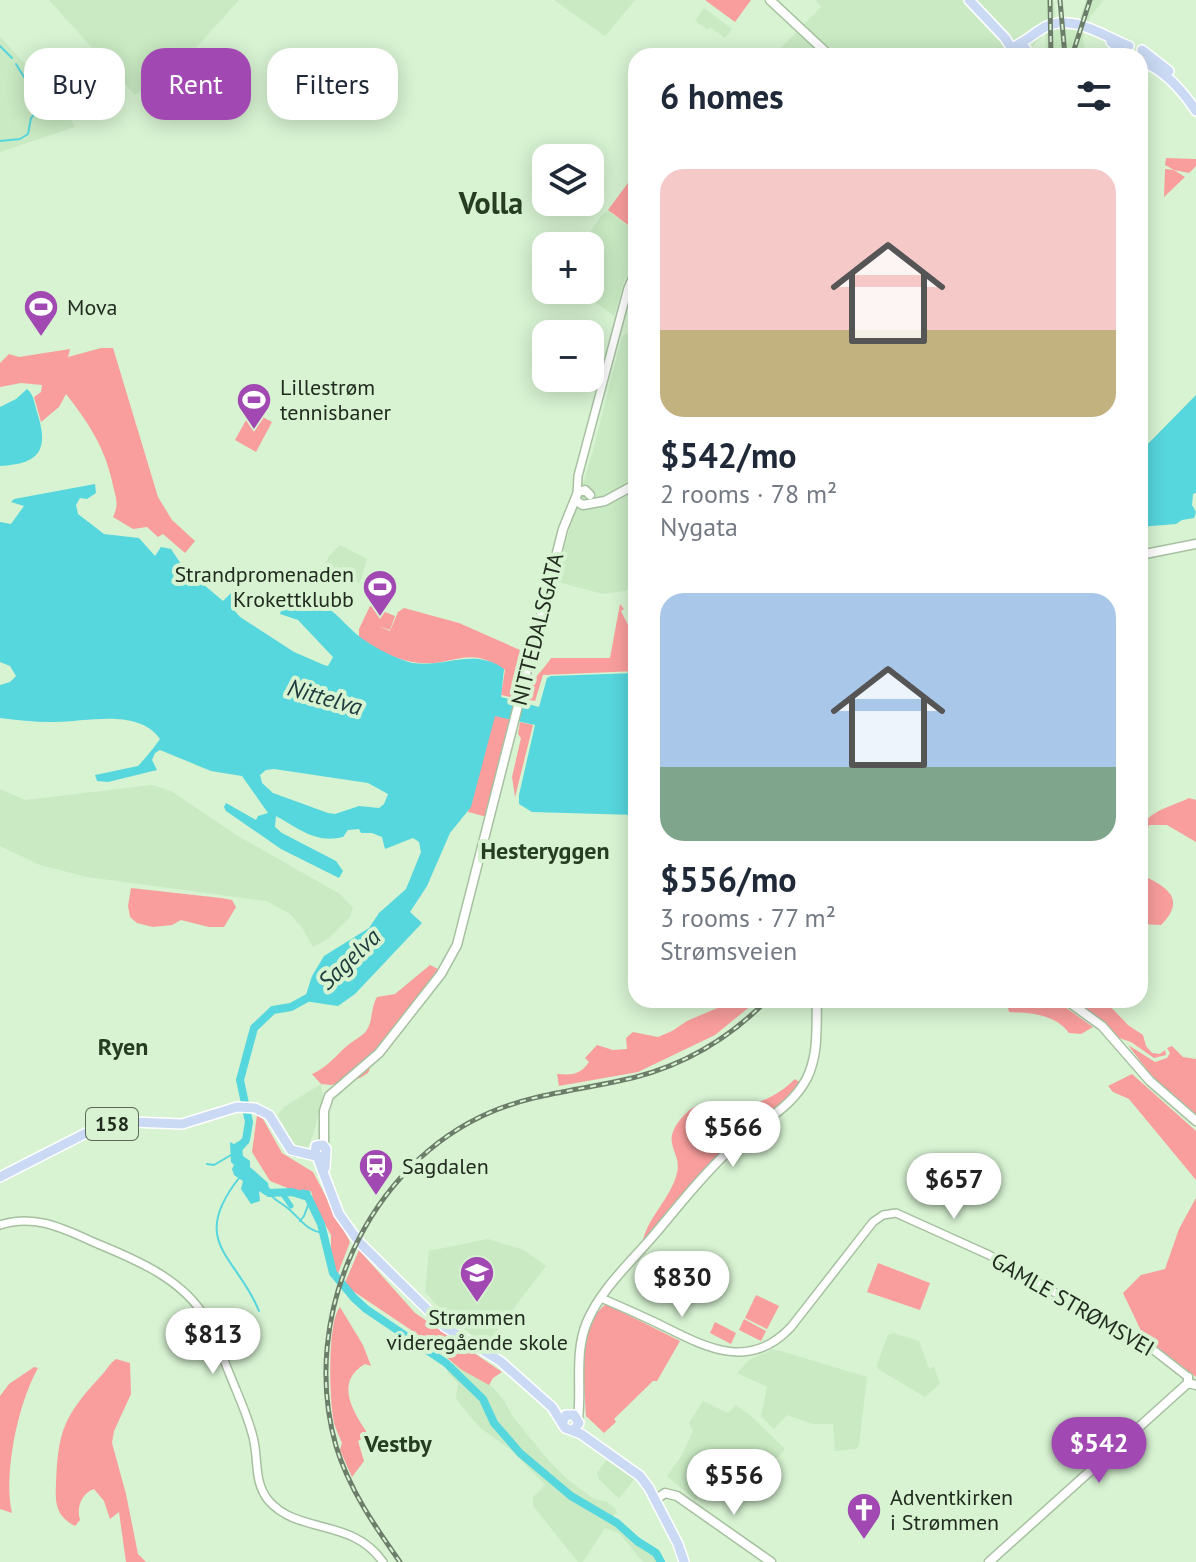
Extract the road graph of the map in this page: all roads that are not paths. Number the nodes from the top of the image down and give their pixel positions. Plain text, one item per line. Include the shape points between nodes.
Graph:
1 (770, 0) edge
2 (969, 0) edge
3 (821, 48) edge
4 (1016, 48) edge
5 (1024, 48) edge
6 (1121, 48) edge
7 (1148, 61) edge
8 (1148, 62) edge
9 (1196, 100) edge
10 (1196, 111) edge
11 (628, 288) edge
12 (628, 488) edge
13 (583, 498) junction
14 (1196, 544) edge
15 (1148, 553) edge
16 (817, 1008) edge
17 (1077, 1008) edge
18 (1196, 1121) edge
19 (319, 1152) junction
20 (0, 1177) edge
21 (0, 1225) edge
22 (601, 1298) junction
23 (1193, 1380) edge
24 (572, 1421) junction
25 (658, 1499) junction
26 (383, 1562) edge
27 (687, 1562) edge
28 (771, 1562) edge
29 (989, 1562) edge

1 - 3 main road
2 - 4 main road
5 - 6 main road via 1040,30 1069,22
7 - 9 main road via 1177,77
8 - 10 main road
11 - 13 street via 582,466
12 - 13 main road via 605,501
13 - 19 main road, NITTEDALSGATA via 564,526 452,956 375,1057 329,1096
14 - 15 main road
16 - 22 main road via 816,1052 793,1099 729,1150
17 - 18 main road via 1108,1031 1150,1081
19 - 20 main road, 158 via 287,1144 269,1115 234,1107 182,1124 132,1122 96,1128
19 - 24 main road via 339,1214 353,1236 430,1313 500,1361
21 - 26 street via 28,1220 50,1224 138,1262 187,1295 210,1326 247,1417 266,1497 289,1516 361,1539
22 - 23 street, GAMLE STRØMSVEI via 697,1344 737,1353 758,1350 791,1327 873,1222 896,1213 981,1251 1147,1345
22 - 24 main road via 582,1338 579,1398
23 - 29 main road
24 - 25 main road via 636,1473
25 - 27 main road
25 - 28 main road via 665,1493 675,1495

